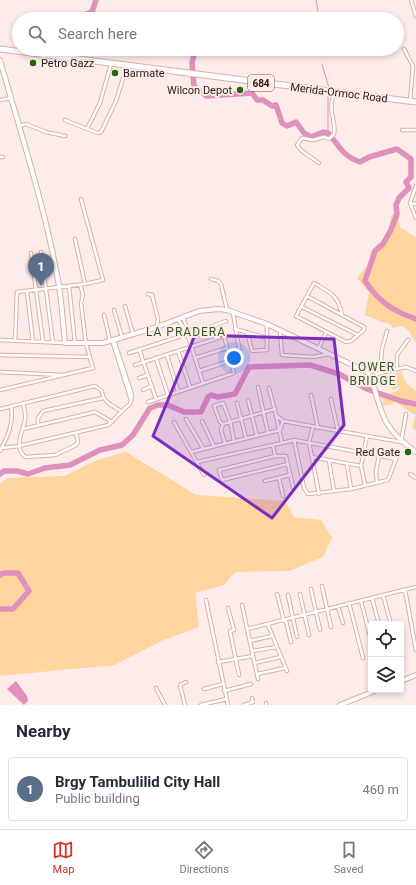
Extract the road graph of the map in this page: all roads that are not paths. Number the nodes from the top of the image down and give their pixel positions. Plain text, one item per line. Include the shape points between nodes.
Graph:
1 (411, 0) edge
2 (416, 16) edge
3 (404, 49) dead end
4 (0, 50) edge
5 (12, 52) edge
6 (48, 56) edge
7 (0, 60) edge
8 (112, 64) junction
9 (128, 66) junction
10 (333, 93) junction
11 (11, 98) junction
12 (0, 100) edge
13 (413, 102) edge
14 (65, 120) dead end
15 (19, 126) junction
16 (87, 129) junction
17 (402, 130) dead end
18 (416, 130) edge
19 (65, 136) dead end
20 (319, 163) dead end
21 (416, 186) edge
22 (81, 198) dead end
23 (410, 204) junction
24 (416, 204) edge
25 (416, 218) edge
26 (75, 240) dead end
27 (41, 252) dead end
28 (31, 253) dead end
29 (211, 279) dead end
30 (80, 284) junction
31 (85, 284) junction
32 (69, 286) junction
33 (59, 287) junction
34 (47, 288) junction
35 (37, 290) junction
36 (27, 291) junction
37 (148, 294) dead end
38 (307, 296) junction
39 (125, 306) dead end
40 (302, 307) junction
41 (114, 310) dead end
42 (228, 310) junction
43 (233, 312) junction
44 (104, 315) dead end
45 (342, 315) junction
46 (183, 317) junction
47 (178, 319) junction
48 (226, 321) dead end
49 (266, 324) junction
50 (157, 327) junction
51 (186, 329) junction
52 (235, 329) junction
53 (280, 331) junction
54 (387, 331) dead end
55 (247, 332) junction
56 (326, 332) junction
57 (133, 334) junction
58 (191, 334) junction
59 (184, 335) junction
60 (358, 335) junction
61 (188, 336) junction
62 (122, 337) junction
63 (267, 338) junction
64 (0, 340) edge
65 (112, 340) junction
66 (408, 340) dead end
67 (15, 341) junction
68 (33, 342) junction
69 (43, 342) junction
70 (53, 343) junction
71 (65, 343) junction
72 (75, 343) junction
73 (86, 344) junction
74 (191, 346) junction
75 (227, 348) junction
76 (139, 349) junction
77 (317, 350) junction
78 (178, 351) junction
79 (129, 353) dead end
80 (328, 354) junction
81 (0, 355) edge
82 (167, 355) junction
83 (90, 357) junction
84 (156, 358) junction
85 (195, 358) junction
86 (242, 359) dead end
87 (230, 361) junction
88 (144, 362) junction
89 (135, 365) dead end
90 (397, 369) junction
91 (199, 371) junction
92 (416, 371) edge
93 (0, 372) edge
94 (380, 372) junction
95 (64, 375) junction
96 (148, 375) junction
97 (371, 376) junction
98 (139, 378) dead end
99 (203, 382) junction
100 (152, 386) junction
101 (190, 387) junction
102 (258, 387) dead end
103 (269, 388) dead end
104 (0, 390) edge
105 (143, 390) dead end
106 (178, 391) junction
107 (311, 394) dead end
108 (168, 395) junction
109 (103, 398) junction
110 (156, 399) junction
111 (331, 399) dead end
112 (248, 400) dead end
113 (148, 402) dead end
114 (23, 403) junction
115 (237, 403) dead end
116 (11, 406) junction
117 (0, 409) edge
118 (275, 409) junction
119 (120, 411) junction
120 (264, 412) junction
121 (406, 414) dead end
122 (252, 415) junction
123 (276, 415) junction
124 (240, 418) junction
125 (186, 419) dead end
126 (202, 421) dead end
127 (230, 421) junction
128 (112, 422) junction
129 (174, 422) dead end
130 (283, 422) junction
131 (223, 424) junction
132 (38, 426) junction
133 (313, 427) junction
134 (318, 428) junction
135 (23, 429) junction
136 (280, 430) junction
137 (338, 431) junction
138 (76, 433) junction
139 (268, 433) junction
140 (257, 436) junction
141 (367, 436) junction
142 (246, 438) junction
143 (294, 440) junction
144 (234, 441) junction
145 (282, 442) junction
146 (309, 442) junction
147 (401, 442) junction
148 (225, 443) junction
149 (273, 445) junction
150 (18, 446) junction
151 (214, 446) junction
152 (203, 448) junction
153 (1, 449) edge
154 (191, 452) junction
155 (364, 452) junction
156 (416, 452) edge
157 (380, 455) junction
158 (275, 456) junction
159 (312, 457) junction
160 (329, 461) junction
161 (197, 462) junction
162 (288, 464) junction
163 (347, 464) junction
164 (361, 466) junction
165 (410, 474) dead end
166 (204, 475) dead end
167 (290, 475) junction
168 (279, 478) junction
169 (416, 478) edge
170 (265, 481) dead end
171 (377, 482) junction
172 (365, 485) junction
173 (293, 487) dead end
174 (351, 488) junction
175 (334, 491) junction
176 (319, 494) junction
177 (283, 496) dead end
178 (322, 586) dead end
179 (416, 587) edge
180 (311, 589) dead end
181 (405, 590) junction
182 (277, 594) dead end
183 (300, 594) dead end
184 (288, 595) dead end
185 (383, 595) junction
186 (372, 598) junction
187 (206, 600) dead end
188 (361, 601) junction
189 (349, 604) junction
190 (242, 605) dead end
191 (338, 606) junction
192 (228, 608) dead end
193 (327, 609) junction
194 (316, 612) junction
195 (304, 616) junction
196 (293, 619) junction
197 (285, 621) junction
198 (378, 621) edge
199 (390, 621) edge
200 (343, 623) dead end
201 (268, 625) junction
202 (331, 628) dead end
203 (368, 628) edge
204 (247, 629) junction
205 (320, 630) dead end
206 (309, 635) dead end
207 (272, 636) junction
208 (297, 637) dead end
209 (250, 640) junction
210 (292, 642) dead end
211 (277, 647) junction
212 (416, 650) edge
213 (252, 651) junction
214 (253, 656) junction
215 (281, 657) junction
216 (363, 658) dead end
217 (236, 659) junction
218 (218, 662) junction
219 (254, 663) junction
220 (285, 668) junction
221 (287, 672) dead end
222 (257, 674) junction
223 (239, 675) dead end
224 (416, 675) edge
225 (258, 679) dead end
226 (404, 680) edge
227 (186, 682) dead end
228 (223, 684) junction
229 (251, 684) dead end
230 (156, 688) dead end
231 (204, 689) dead end
232 (224, 691) junction
233 (370, 693) edge
234 (252, 698) dead end
235 (226, 699) junction
236 (210, 704) edge
237 (253, 704) edge
238 (165, 705) edge
239 (185, 705) edge
240 (201, 705) edge
241 (228, 705) edge
242 (244, 705) edge
243 (340, 705) edge

1 - 2 street
3 - 13 street via 412,66
4 - 5 highway, Merida-Ormoc Road / 684
6 - 8 highway, Merida-Ormoc Road / 684
7 - 11 street
8 - 9 highway, Merida-Ormoc Road / 684
8 - 16 street via 100,103
9 - 10 highway, Merida-Ormoc Road / 684
9 - 16 street via 102,132
10 - 13 highway, Merida-Ormoc Road / 684
10 - 20 street via 331,109 334,134 330,138 303,138 297,145
11 - 12 street
11 - 15 street
14 - 16 street
15 - 19 street via 26,124
15 - 33 street
17 - 18 street
21 - 23 street
22 - 31 street via 103,280
23 - 24 street
23 - 25 street
26 - 31 street
27 - 34 street
28 - 35 street
29 - 42 street via 221,284
30 - 31 street
30 - 32 street
30 - 73 street
32 - 33 street
32 - 72 street
33 - 34 street
33 - 71 street
34 - 35 street
34 - 70 street
35 - 36 street
35 - 69 street
36 - 67 street via 17,292
36 - 68 street
37 - 50 street via 152,295 158,319
38 - 40 street
38 - 45 street
38 - 45 street via 314,283 328,291 339,302
39 - 57 street
40 - 56 street via 296,316
40 - 60 street
41 - 62 street
42 - 43 street
42 - 46 street via 207,309
43 - 49 street
43 - 52 street
44 - 65 street
45 - 60 street via 364,327
46 - 47 street
46 - 51 street
47 - 50 street
47 - 51 street
48 - 58 street
49 - 53 street
49 - 63 street
50 - 57 street
51 - 58 street
51 - 59 street
52 - 55 street
52 - 86 street
53 - 77 street
53 - 80 street via 282,355 313,357
54 - 94 street
55 - 63 street
55 - 63 street via 252,351 267,350
56 - 60 street via 346,342
56 - 77 street
57 - 62 street
58 - 61 street
59 - 61 street
59 - 76 street
61 - 74 street
62 - 65 street
64 - 67 street
65 - 73 street
65 - 119 street via 132,396 130,404
66 - 90 street via 397,355
67 - 68 street
68 - 69 street
69 - 70 street
70 - 71 street
71 - 72 street
72 - 73 street
73 - 83 street
74 - 75 street via 224,336
74 - 78 street
74 - 85 street
75 - 85 street
75 - 87 street
76 - 79 street
76 - 88 street
77 - 80 street
78 - 82 street
78 - 101 street
80 - 97 street via 364,370
81 - 83 street
82 - 84 street
82 - 106 street
83 - 95 street via 93,368
84 - 88 street
84 - 108 street
85 - 91 street
87 - 91 street
87 - 99 street via 234,373
88 - 89 street
88 - 96 street
90 - 92 street via 406,367
90 - 94 street
91 - 99 street
93 - 95 street
94 - 97 street
95 - 104 street
96 - 98 street
96 - 100 street
97 - 147 street via 383,416 389,429
99 - 101 street
100 - 105 street
100 - 110 street
101 - 106 street
102 - 120 street
103 - 118 street
106 - 108 street
107 - 134 street
108 - 110 street
109 - 114 street via 102,391 95,386
109 - 119 street
109 - 132 street via 43,410 38,418
110 - 113 street
111 - 137 street
112 - 122 street
114 - 116 street
114 - 135 street via 26,417
115 - 124 street
116 - 117 street
116 - 153 street via 12,422
118 - 120 street
118 - 123 street
119 - 128 street
120 - 122 street
120 - 139 street
121 - 147 street
122 - 124 street
122 - 140 street
123 - 130 street
123 - 136 street
124 - 127 street
124 - 142 street
125 - 152 street
126 - 151 street
127 - 131 street
127 - 131 street via 223,403 214,406
127 - 144 street
128 - 132 street via 95,412
128 - 138 street
129 - 154 street
130 - 133 street
130 - 136 street
131 - 148 street via 221,430
132 - 135 street
133 - 134 street
133 - 146 street
134 - 137 street
135 - 150 street
136 - 139 street
136 - 145 street
137 - 141 street
138 - 150 street
138 - 150 street via 76,445 56,455 26,457
139 - 140 street
140 - 142 street
141 - 147 street
141 - 155 street
142 - 144 street
143 - 145 street
143 - 146 street
143 - 176 street via 304,488 308,494
144 - 148 street
145 - 149 street
146 - 155 street
146 - 159 street
147 - 156 street
148 - 151 street
149 - 158 street
149 - 161 street
150 - 153 street
151 - 152 street
152 - 154 street
154 - 161 street
155 - 157 street
155 - 164 street
157 - 171 street via 376,472
157 - 171 street via 396,459 388,480
158 - 162 street via 284,455
158 - 162 street via 219,470 222,480
159 - 160 street
159 - 176 street
160 - 163 street
160 - 175 street
161 - 166 street
162 - 167 street
163 - 164 street
163 - 174 street
164 - 172 street
165 - 169 street
167 - 168 street
167 - 173 street
168 - 170 street
168 - 177 street
171 - 172 street
172 - 174 street
174 - 175 street
175 - 176 street
178 - 193 street
179 - 181 street
180 - 194 street
181 - 185 street
181 - 212 street
182 - 197 street
183 - 195 street
184 - 196 street
185 - 186 street
185 - 199 street
186 - 188 street
186 - 198 street
187 - 218 street
188 - 189 street
188 - 203 street
189 - 191 street
189 - 216 street
190 - 204 street
191 - 193 street
191 - 200 street
192 - 217 street via 234,630 230,631
193 - 194 street
193 - 202 street
194 - 195 street
194 - 205 street
195 - 196 street
195 - 206 street
196 - 197 street
196 - 208 street
197 - 201 street
197 - 210 street
201 - 204 street
201 - 207 street
204 - 209 street
207 - 209 street
207 - 211 street
209 - 213 street
211 - 213 street
211 - 215 street
213 - 214 street
214 - 217 street
214 - 219 street
215 - 219 street
215 - 220 street
217 - 218 street
217 - 223 street
218 - 228 street
219 - 222 street
220 - 221 street
220 - 222 street
222 - 225 street
224 - 226 street
227 - 239 street via 180,685
228 - 231 street
228 - 232 street
229 - 232 street
230 - 238 street
232 - 235 street
233 - 243 street
234 - 237 street
235 - 236 street
235 - 241 street
236 - 240 street
237 - 242 street

